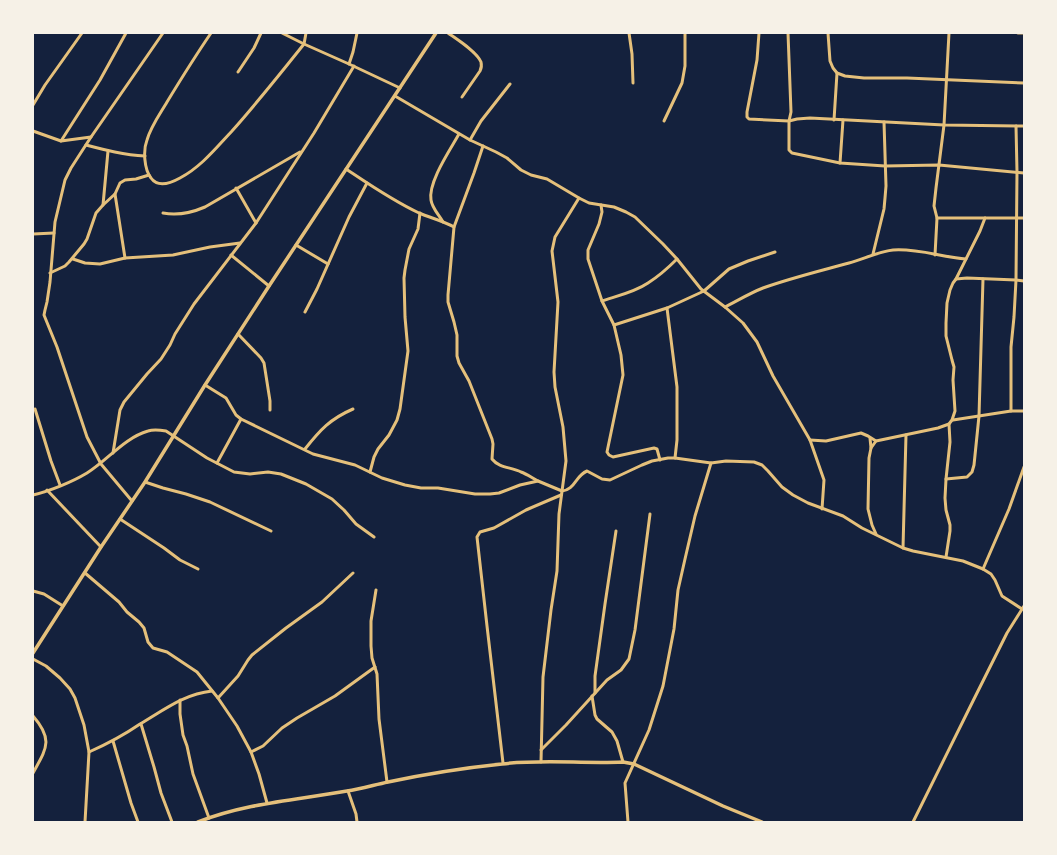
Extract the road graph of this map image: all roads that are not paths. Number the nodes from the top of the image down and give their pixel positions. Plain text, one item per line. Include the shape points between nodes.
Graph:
1 (82, 33) edge
2 (126, 33) edge
3 (163, 33) edge
4 (211, 33) edge
5 (261, 33) edge
6 (282, 33) edge
7 (306, 33) edge
8 (356, 33) edge
9 (436, 33) edge
10 (448, 33) edge
11 (629, 33) edge
12 (685, 33) edge
13 (759, 33) edge
14 (788, 33) edge
15 (828, 33) edge
16 (949, 33) edge
17 (1018, 33) edge
18 (1024, 33) edge
19 (304, 44) junction
20 (350, 64) junction
21 (354, 66) junction
22 (238, 72) dead end
23 (837, 73) junction
24 (947, 80) junction
25 (633, 83) dead end
26 (1024, 83) edge
27 (510, 84) dead end
28 (400, 88) junction
29 (395, 96) junction
30 (462, 97) dead end
31 (34, 100) edge
32 (33, 105) edge
33 (834, 120) junction
34 (843, 120) junction
35 (664, 121) dead end
36 (789, 121) junction
37 (884, 122) junction
38 (944, 125) junction
39 (1016, 126) junction
40 (1024, 126) edge
41 (33, 131) edge
42 (459, 134) junction
43 (91, 137) junction
44 (470, 140) junction
45 (62, 141) junction
46 (86, 145) junction
47 (483, 146) junction
48 (108, 151) junction
49 (301, 152) junction
50 (145, 156) junction
51 (840, 163) junction
52 (939, 165) junction
53 (885, 166) junction
54 (346, 169) junction
55 (1017, 172) junction
56 (1024, 173) edge
57 (149, 175) junction
58 (367, 183) junction
59 (236, 188) junction
60 (115, 194) junction
61 (579, 198) junction
62 (103, 205) junction
63 (602, 205) junction
64 (163, 213) dead end
65 (420, 213) junction
66 (937, 218) junction
67 (985, 218) junction
68 (1016, 218) junction
69 (1024, 218) edge
70 (443, 222) junction
71 (256, 223) junction
72 (454, 227) junction
73 (54, 233) junction
74 (33, 234) edge
75 (240, 243) junction
76 (296, 245) junction
77 (775, 252) dead end
78 (873, 254) junction
79 (231, 255) junction
80 (935, 255) junction
81 (73, 258) junction
82 (125, 258) junction
83 (677, 259) junction
84 (966, 259) junction
85 (328, 264) junction
86 (50, 273) junction
87 (956, 279) junction
88 (983, 279) junction
89 (1016, 280) junction
90 (1024, 281) edge
91 (269, 286) junction
92 (704, 292) junction
93 (602, 301) junction
94 (725, 307) junction
95 (667, 308) junction
96 (305, 312) dead end
97 (614, 324) junction
98 (238, 334) junction
99 (205, 385) junction
100 (353, 408) dead end
101 (35, 409) dead end
102 (270, 410) dead end
103 (1011, 411) junction
104 (1024, 411) edge
105 (979, 416) junction
106 (241, 419) junction
107 (952, 420) junction
108 (949, 424) junction
109 (174, 435) junction
110 (906, 435) junction
111 (870, 438) junction
112 (810, 440) junction
113 (876, 441) junction
114 (871, 448) junction
115 (305, 449) junction
116 (113, 453) junction
117 (675, 458) junction
118 (660, 460) junction
119 (711, 462) junction
120 (217, 463) junction
121 (101, 464) junction
122 (1024, 467) edge
123 (370, 472) junction
124 (946, 479) junction
125 (538, 481) junction
126 (145, 482) junction
127 (60, 485) junction
128 (48, 490) junction
129 (562, 490) junction
130 (33, 495) edge
131 (561, 495) junction
132 (132, 501) junction
133 (822, 509) junction
134 (650, 514) dead end
135 (120, 519) junction
136 (271, 531) dead end
137 (616, 531) dead end
138 (876, 535) junction
139 (374, 537) dead end
140 (101, 547) junction
141 (903, 548) junction
142 (946, 557) junction
143 (198, 569) dead end
144 (983, 569) junction
145 (85, 573) junction
146 (352, 573) dead end
147 (376, 590) dead end
148 (33, 591) edge
149 (63, 606) junction
150 (1023, 608) edge
151 (33, 653) edge
152 (33, 659) edge
153 (374, 667) junction
154 (212, 691) junction
155 (594, 694) junction
156 (218, 698) junction
157 (180, 700) junction
158 (33, 716) edge
159 (141, 724) junction
160 (113, 741) junction
161 (541, 750) junction
162 (89, 752) junction
163 (251, 752) junction
164 (541, 762) junction
165 (623, 762) junction
166 (503, 764) junction
167 (634, 764) junction
168 (33, 773) edge
169 (387, 782) junction
170 (348, 791) junction
171 (267, 803) junction
172 (209, 818) junction
173 (85, 822) edge
174 (138, 822) edge
175 (172, 822) edge
176 (198, 822) edge
177 (357, 822) edge
178 (628, 822) edge
179 (762, 822) edge
180 (913, 822) edge

1 - 31 street
2 - 45 street
3 - 43 street
4 - 50 street via 153,126 147,140
5 - 22 street
6 - 19 street
7 - 19 street
8 - 20 street
9 - 28 street
10 - 30 street via 473,52 481,62 482,68
11 - 25 street
12 - 35 street via 682,83
13 - 36 street via 747,117
14 - 36 street via 791,112
15 - 23 street via 830,61
16 - 24 street
17 - 18 street
19 - 20 street
19 - 57 street via 259,100 202,162 191,171 166,183 156,184
20 - 21 street
21 - 28 street
21 - 49 street
23 - 24 street via 864,78
23 - 33 street
24 - 26 street
24 - 38 street
27 - 44 street
28 - 29 street
29 - 42 street
29 - 54 street
31 - 32 street
33 - 34 street
33 - 36 street
34 - 37 street
34 - 51 street
36 - 51 street via 789,150 792,153
37 - 38 street
37 - 53 street
38 - 39 street
38 - 52 street
39 - 40 street
39 - 55 street
41 - 45 street
42 - 44 street
42 - 70 street via 432,184 430,200
43 - 45 street
43 - 46 street
44 - 47 street
46 - 48 street
46 - 73 street via 65,180
47 - 61 street via 507,158 521,170 547,180
47 - 72 street
48 - 50 street
48 - 62 street
49 - 59 street
49 - 71 street
50 - 57 street
51 - 53 street
52 - 53 street
52 - 55 street
52 - 66 street via 934,206
53 - 78 street via 884,209
54 - 58 street
54 - 76 street
55 - 56 street
55 - 68 street
57 - 60 street via 122,182
58 - 65 street
58 - 85 street
59 - 64 street via 191,212 175,215
59 - 71 street
60 - 62 street
60 - 82 street
61 - 63 street
61 - 129 street via 555,236 552,251 558,302 555,387 566,460
62 - 81 street via 96,213 84,244
63 - 83 street via 614,207 635,217
63 - 93 street via 599,224 588,250 588,259
65 - 70 street
65 - 123 street via 418,229 406,260 404,278 408,351 400,409 389,435 374,457
66 - 67 street
66 - 80 street
67 - 68 street
67 - 84 street
68 - 69 street
68 - 89 street
70 - 72 street
71 - 75 street
72 - 125 street via 448,302 457,335 459,363 469,381 492,439 492,459 501,466 522,472
73 - 74 street
73 - 86 street
75 - 79 street
75 - 82 street via 173,254
76 - 85 street
76 - 91 street
77 - 92 street via 730,269
78 - 80 street via 906,250
78 - 94 street via 855,262 784,281
79 - 91 street
79 - 116 street via 194,304 161,359 124,402 120,410
80 - 84 street
81 - 82 street via 85,263 100,264
81 - 86 street via 65,266
83 - 92 street
83 - 93 street via 647,284
84 - 87 street
85 - 96 street
86 - 121 street via 44,315 87,437
87 - 88 street
87 - 107 street via 947,303 946,324 946,336 954,367 955,411
88 - 89 street
88 - 105 street
89 - 90 street
89 - 103 street
91 - 98 street
92 - 94 street
92 - 95 street
93 - 97 street
94 - 112 street via 750,331
95 - 97 street
95 - 117 street via 677,387
97 - 118 street via 623,375 607,452 613,457 654,448 657,449
98 - 99 street
98 - 102 street via 264,363
99 - 106 street via 226,398
99 - 109 street
100 - 115 street via 333,418
101 - 127 street
103 - 104 street
103 - 105 street
105 - 107 street
105 - 124 street via 972,472 967,477
106 - 115 street
106 - 120 street
107 - 108 street
108 - 110 street
108 - 124 street
109 - 116 street via 166,430 149,430 137,435
109 - 120 street
109 - 126 street
110 - 113 street
110 - 141 street
111 - 112 street via 861,433 826,441
111 - 113 street
111 - 114 street
112 - 133 street via 824,480
113 - 114 street
114 - 138 street via 868,458 868,509
115 - 123 street via 313,454 355,465
116 - 121 street
117 - 118 street
117 - 119 street
118 - 129 street via 642,465 610,480 587,471 579,476 570,488
119 - 133 street via 754,462 762,466 788,492
119 - 167 street via 695,516 678,590 664,686
120 - 139 street via 234,472 281,474 306,484 332,499 356,524
121 - 127 street via 86,474
121 - 132 street
122 - 144 street
123 - 125 street via 405,485 475,494 499,493
124 - 142 street via 946,510 950,525
125 - 129 street
126 - 132 street
126 - 136 street via 210,502
127 - 128 street
128 - 130 street
128 - 140 street
129 - 131 street
131 - 161 street via 557,570 543,677
131 - 166 street via 526,510 494,528 480,532 477,537
132 - 135 street
133 - 138 street via 843,516
134 - 155 street via 629,659 621,670
135 - 140 street
135 - 143 street via 180,560
137 - 155 street
138 - 141 street
140 - 145 street
141 - 142 street
142 - 144 street
144 - 150 street via 991,574 1002,596
145 - 149 street
145 - 154 street via 139,622 152,648 166,652 194,669
146 - 156 street via 322,602 255,652
147 - 153 street via 371,621
148 - 149 street via 44,594
149 - 151 street
150 - 180 street via 979,687
152 - 162 street via 46,666 70,689 84,725
153 - 163 street via 335,696 282,728 263,746
153 - 169 street via 377,674 379,719
154 - 156 street
154 - 157 street via 200,692
155 - 161 street
155 - 165 street via 595,715 615,736
156 - 163 street
157 - 159 street
157 - 172 street via 183,735 193,774
158 - 168 street via 46,737 45,749
159 - 160 street
159 - 175 street
160 - 162 street
160 - 174 street
161 - 164 street
162 - 173 street
163 - 171 street
164 - 165 street
164 - 166 street
165 - 167 street
166 - 169 street via 450,770
167 - 178 street via 625,783
167 - 179 street
169 - 170 street
170 - 171 street
170 - 177 street
171 - 172 street
172 - 176 street

